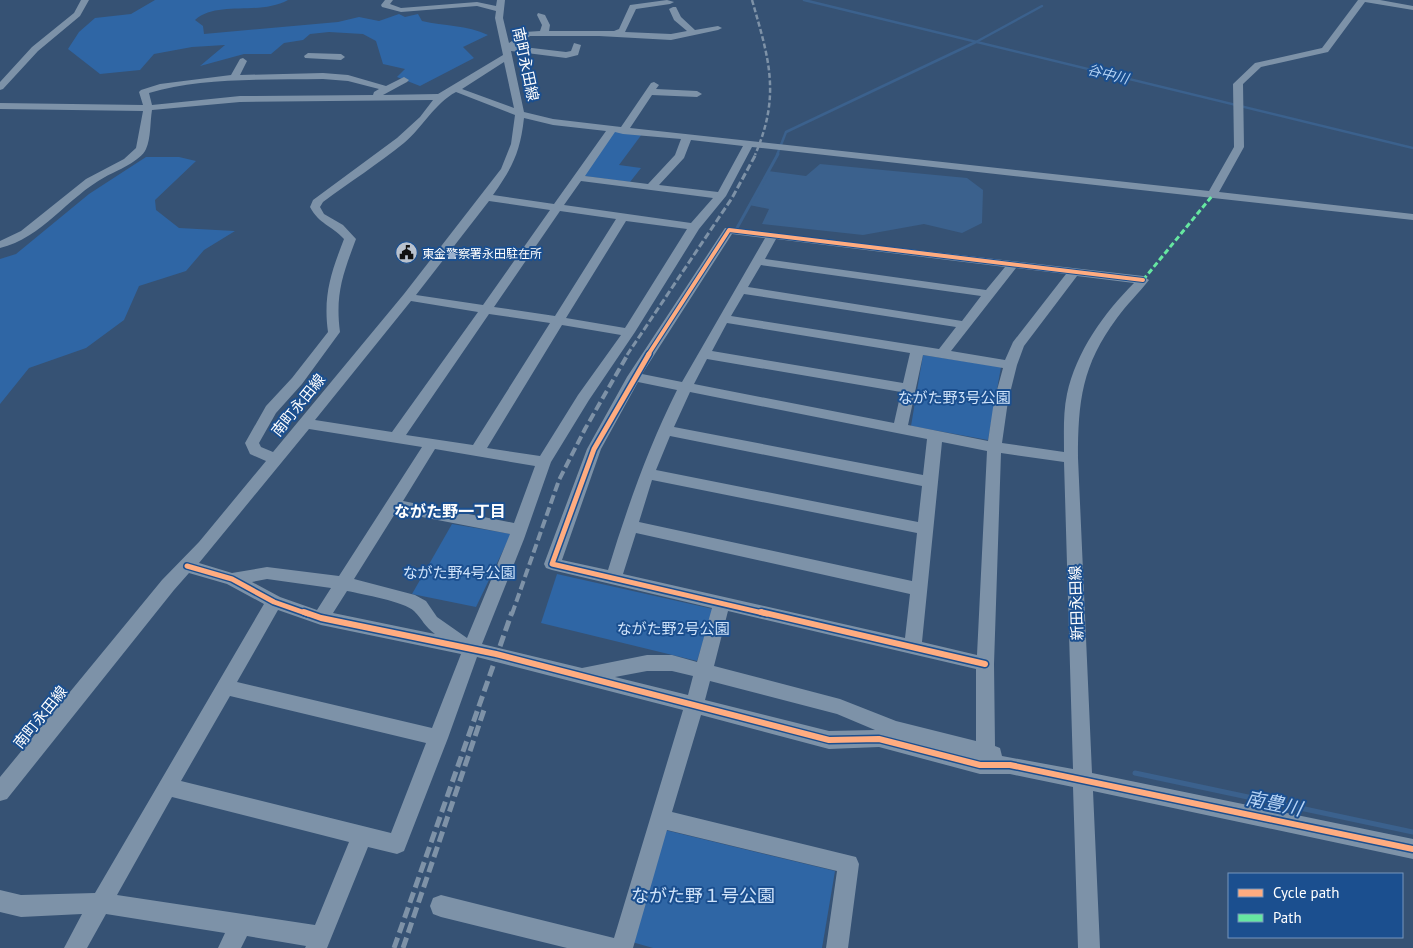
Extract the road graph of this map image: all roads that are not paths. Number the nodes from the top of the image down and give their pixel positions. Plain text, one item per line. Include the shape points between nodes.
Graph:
1 (85, 0) edge
2 (389, 0) edge
3 (1362, 0) edge
4 (1366, 0) edge
5 (500, 4) edge
6 (1413, 8) edge
7 (541, 15) dead end
8 (718, 28) dead end
9 (694, 32) junction
10 (544, 34) junction
11 (616, 34) junction
12 (577, 44) dead end
13 (506, 51) junction
14 (243, 60) dead end
15 (304, 64) junction
16 (332, 70) junction
17 (234, 78) junction
18 (404, 80) dead end
19 (0, 87) edge
20 (384, 88) junction
21 (455, 89) junction
22 (697, 94) dead end
23 (440, 97) junction
24 (371, 98) junction
25 (0, 106) edge
26 (148, 108) junction
27 (520, 114) junction
28 (612, 129) junction
29 (623, 131) junction
30 (687, 137) junction
31 (749, 144) junction
32 (579, 178) junction
33 (651, 187) junction
34 (721, 196) junction
35 (1212, 196) junction
36 (486, 197) junction
37 (558, 207) junction
38 (623, 217) junction
39 (1413, 217) edge
40 (694, 227) junction
41 (772, 236) junction
42 (0, 245) edge
43 (757, 261) junction
44 (1013, 264) junction
45 (1074, 272) junction
46 (741, 290) junction
47 (990, 294) junction
48 (408, 297) junction
49 (486, 309) junction
50 (724, 319) junction
51 (558, 321) junction
52 (965, 325) junction
53 (629, 332) junction
54 (916, 350) junction
55 (705, 354) junction
56 (942, 354) junction
57 (1010, 365) junction
58 (634, 377) junction
59 (687, 386) junction
60 (910, 389) junction
61 (304, 423) junction
62 (900, 428) junction
63 (664, 430) junction
64 (935, 435) junction
65 (396, 438) junction
66 (431, 444) junction
67 (994, 447) junction
68 (478, 450) junction
69 (1070, 458) junction
70 (275, 459) junction
71 (544, 462) junction
72 (648, 474) junction
73 (930, 482) junction
74 (392, 505) junction
75 (630, 526) junction
76 (925, 529) junction
77 (520, 530) junction
78 (187, 566) junction
79 (614, 578) junction
80 (232, 579) junction
81 (343, 583) junction
82 (919, 589) junction
83 (274, 602) junction
84 (722, 603) junction
85 (426, 616) junction
86 (321, 618) junction
87 (406, 636) junction
88 (913, 648) junction
89 (471, 650) junction
90 (985, 664) junction
91 (704, 670) junction
92 (578, 676) junction
93 (225, 687) junction
94 (694, 706) junction
95 (439, 738) junction
96 (986, 752) junction
97 (1010, 765) junction
98 (1083, 782) junction
99 (168, 787) junction
100 (0, 792) edge
101 (660, 819) junction
102 (362, 836) junction
103 (1413, 849) edge
104 (0, 901) edge
105 (102, 903) junction
106 (440, 906) dead end
107 (242, 924) junction
108 (318, 942) edge
109 (75, 948) edge
110 (230, 948) edge
111 (611, 948) edge
112 (622, 948) edge
113 (837, 948) edge
114 (1089, 948) edge

1 - 19 street via 77,14 36,49
2 - 5 street via 385,6 401,10
3 - 35 street via 1325,50 1258,65 1238,84 1239,147
4 - 6 street
5 - 13 street, 南町永田線
7 - 10 street via 546,25
8 - 9 street
9 - 11 street via 671,37
9 - 11 street via 677,18 672,5 633,7 622,30
10 - 11 street via 600,29
10 - 13 street via 528,34
12 - 13 street via 575,53 566,56
13 - 21 street
13 - 27 street, 南町永田線
14 - 17 street
15 - 16 street
15 - 16 street via 341,57
15 - 17 street
16 - 20 street
17 - 26 street via 150,89 144,94
18 - 20 street
20 - 24 street
21 - 23 street
21 - 27 street
22 - 29 street via 652,89
23 - 24 street
23 - 70 street via 401,140 318,200 315,206 320,216 339,227 350,239 335,278 331,310 334,332 289,388 252,442 255,450
24 - 26 street via 240,99
25 - 26 street
26 - 42 street via 141,149 128,161 90,181 26,233
27 - 28 street via 553,122
27 - 36 street, 南町永田線 via 513,154
28 - 29 street
28 - 32 street
29 - 30 street
30 - 31 street
30 - 33 street via 680,156
31 - 34 street
31 - 35 street
32 - 33 street
32 - 37 street
33 - 34 street
34 - 40 street
35 - 39 street
36 - 37 street
36 - 48 street, 南町永田線
37 - 38 street
37 - 49 street
38 - 40 street
38 - 51 street
40 - 53 street
41 - 43 street
41 - 44 street
41 - 58 street via 729,230
43 - 46 street
43 - 47 street
44 - 45 street
44 - 47 street
45 - 57 street via 1018,345
45 - 69 street, 新田永田線 via 1143,280 1126,296 1087,359 1074,393
46 - 50 street
46 - 52 street
47 - 52 street
48 - 49 street
48 - 61 street, 南町永田線
49 - 51 street
49 - 65 street
50 - 54 street
50 - 55 street
51 - 53 street
51 - 68 street
52 - 56 street
53 - 71 street
54 - 56 street
54 - 60 street
55 - 59 street
55 - 60 street
56 - 57 street
57 - 67 street
58 - 59 street
58 - 79 street via 594,449 552,564
59 - 62 street
59 - 63 street
60 - 62 street
61 - 65 street
61 - 70 street, 南町永田線
62 - 64 street
63 - 72 street
63 - 73 street
64 - 67 street
64 - 73 street
65 - 66 street
66 - 68 street
66 - 74 street
67 - 69 street
67 - 90 street
68 - 71 street
69 - 98 street, 新田永田線
70 - 78 street, 南町永田線
71 - 77 street
72 - 75 street
72 - 76 street
73 - 76 street
74 - 77 street
74 - 81 street
75 - 79 street
75 - 82 street
76 - 82 street
77 - 89 street
78 - 80 street
78 - 100 street, 南町永田線 via 168,585
79 - 84 street
80 - 81 street via 267,573
80 - 83 street
81 - 85 street via 409,600 420,606
81 - 86 street
82 - 88 street
83 - 86 street
83 - 93 street
84 - 88 street
84 - 91 street
85 - 87 street via 420,626
85 - 89 street
86 - 87 street
87 - 89 street
88 - 90 street
89 - 92 street
89 - 95 street
90 - 96 street
91 - 92 street via 672,664 647,664
91 - 94 street
91 - 96 street via 840,707 888,727
92 - 94 street
93 - 95 street
93 - 99 street
94 - 97 street via 829,740 879,739 980,765
94 - 101 street
95 - 102 street via 397,844
96 - 97 street via 1003,757
97 - 98 street
98 - 103 street
98 - 114 street, 新田永田線
99 - 102 street
99 - 105 street
101 - 112 street
101 - 113 street via 849,864
102 - 108 street
104 - 105 street via 21,906
105 - 107 street
105 - 109 street
106 - 111 street
107 - 108 street
107 - 110 street

